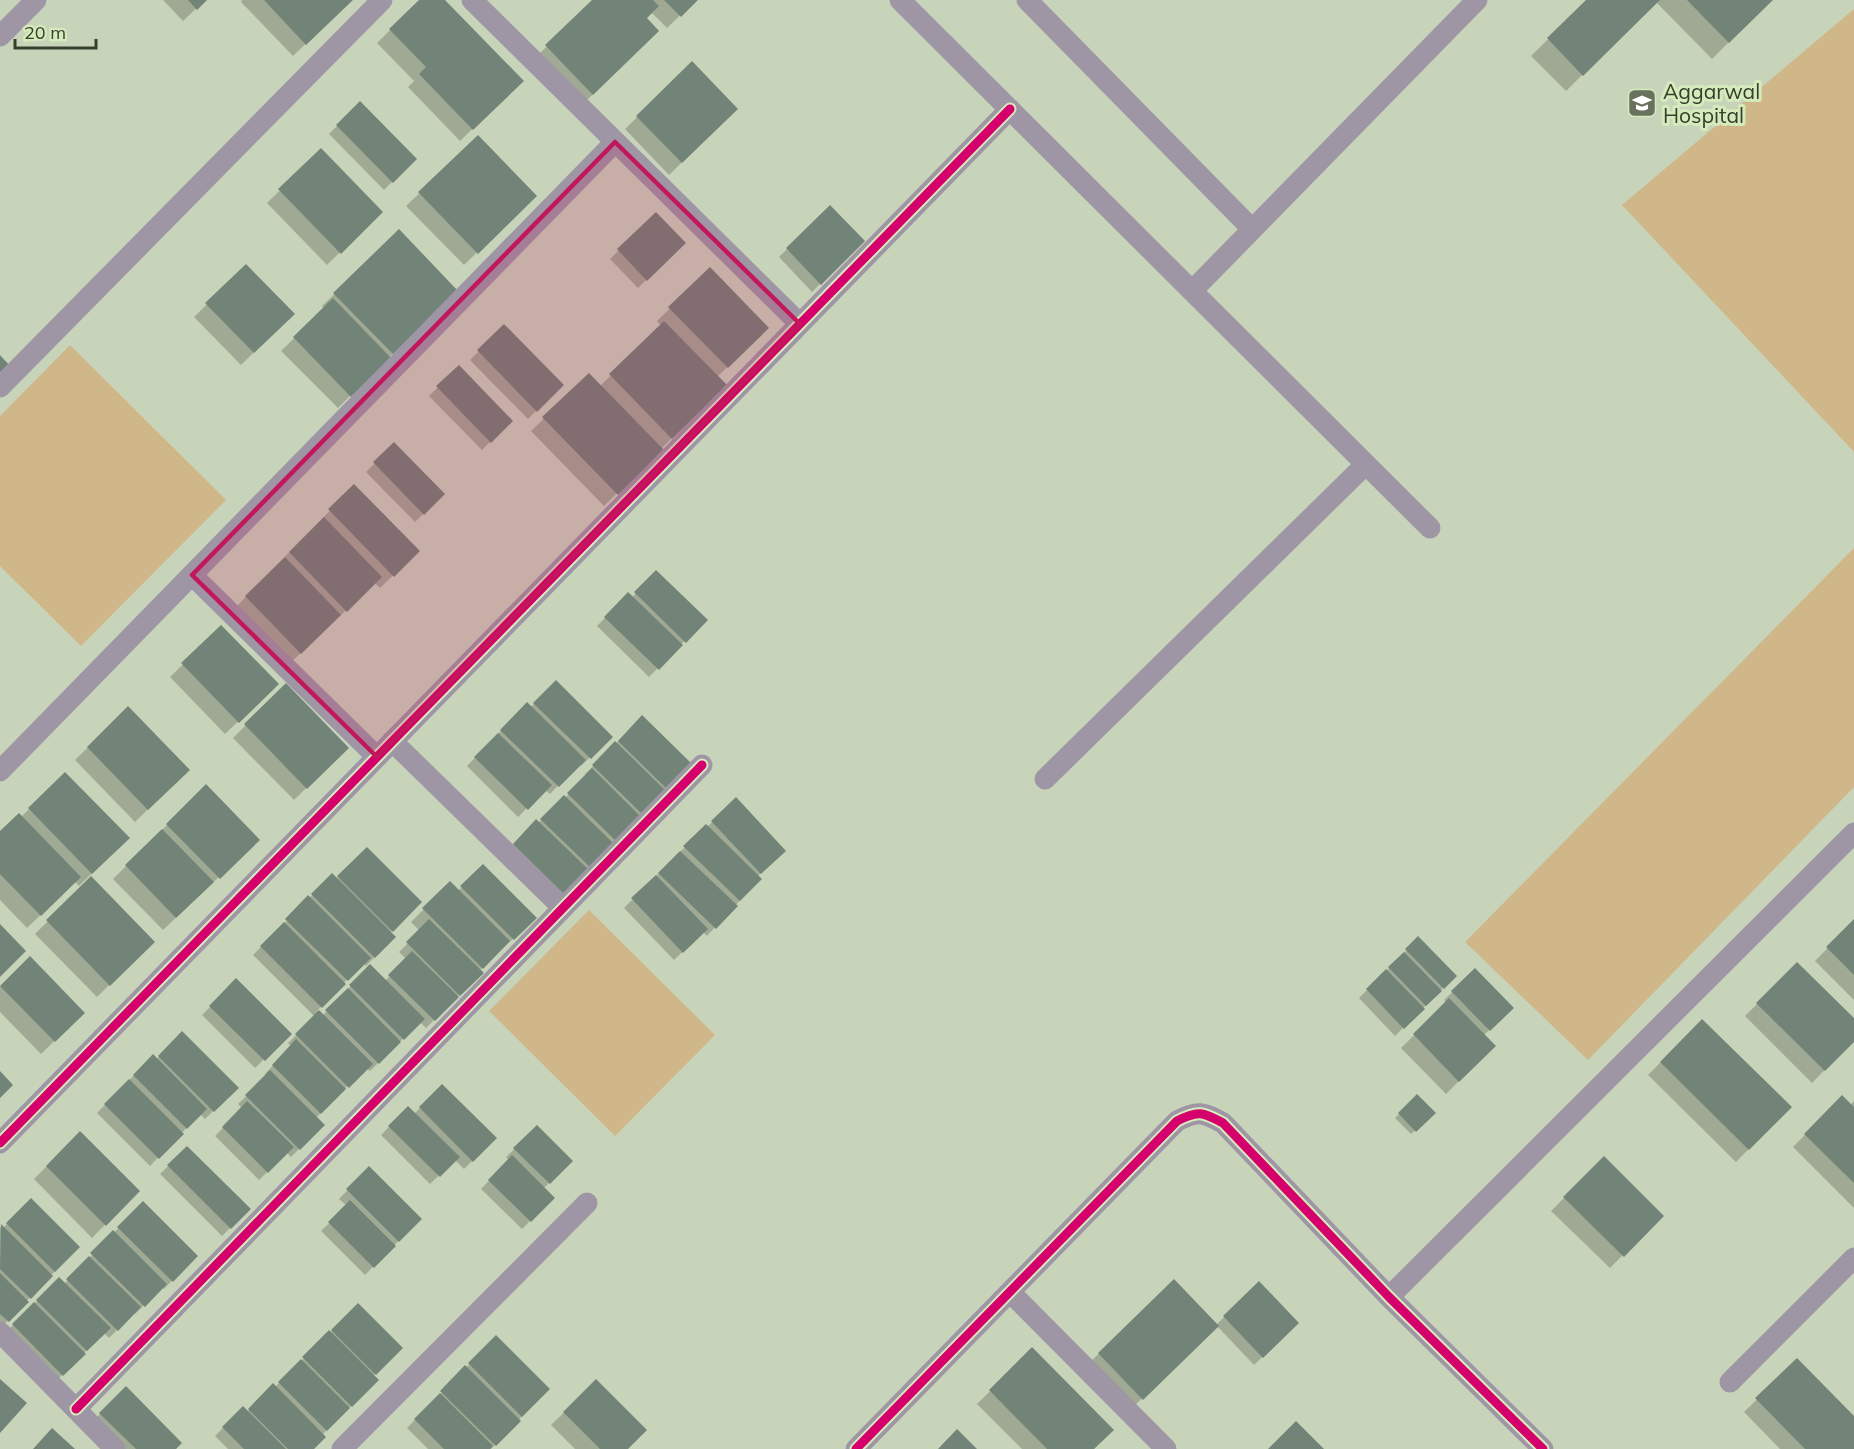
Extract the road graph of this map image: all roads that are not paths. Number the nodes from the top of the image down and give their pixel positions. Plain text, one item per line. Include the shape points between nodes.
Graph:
1 (36, 0) edge
2 (382, 0) edge
3 (472, 0) edge
4 (900, 0) edge
5 (1027, 0) edge
6 (1477, 0) edge
7 (0, 36) edge
8 (1010, 109) junction
9 (615, 142) junction
10 (1252, 229) junction
11 (1192, 291) junction
12 (800, 324) junction
13 (0, 387) edge
14 (1365, 464) junction
15 (1430, 528) dead end
16 (192, 575) junction
17 (392, 741) junction
18 (377, 757) junction
19 (702, 765) dead end
20 (0, 771) edge
21 (1045, 779) dead end
22 (1854, 834) edge
23 (563, 908) junction
24 (0, 1143) edge
25 (587, 1203) dead end
26 (1854, 1258) edge
27 (1010, 1292) junction
28 (1389, 1297) junction
29 (0, 1332) edge
30 (1730, 1382) dead end
31 (76, 1409) junction
32 (115, 1449) edge
33 (342, 1449) edge
34 (856, 1449) edge
35 (1166, 1449) edge
36 (1543, 1449) edge

1 - 7 street
2 - 13 street
3 - 9 street
4 - 8 street
5 - 10 street
6 - 10 street
8 - 11 street
8 - 12 street
9 - 12 street
9 - 16 street
10 - 11 street
11 - 14 street
12 - 17 street
14 - 15 street
14 - 21 street
16 - 18 street
16 - 20 street
17 - 18 street
17 - 23 street
18 - 24 street
19 - 23 street
22 - 28 street
23 - 31 street
25 - 33 street
26 - 30 street
27 - 28 street via 1177,1121 1193,1113 1207,1114 1223,1123
27 - 34 street
27 - 35 street
28 - 36 street
29 - 31 street
31 - 32 street

